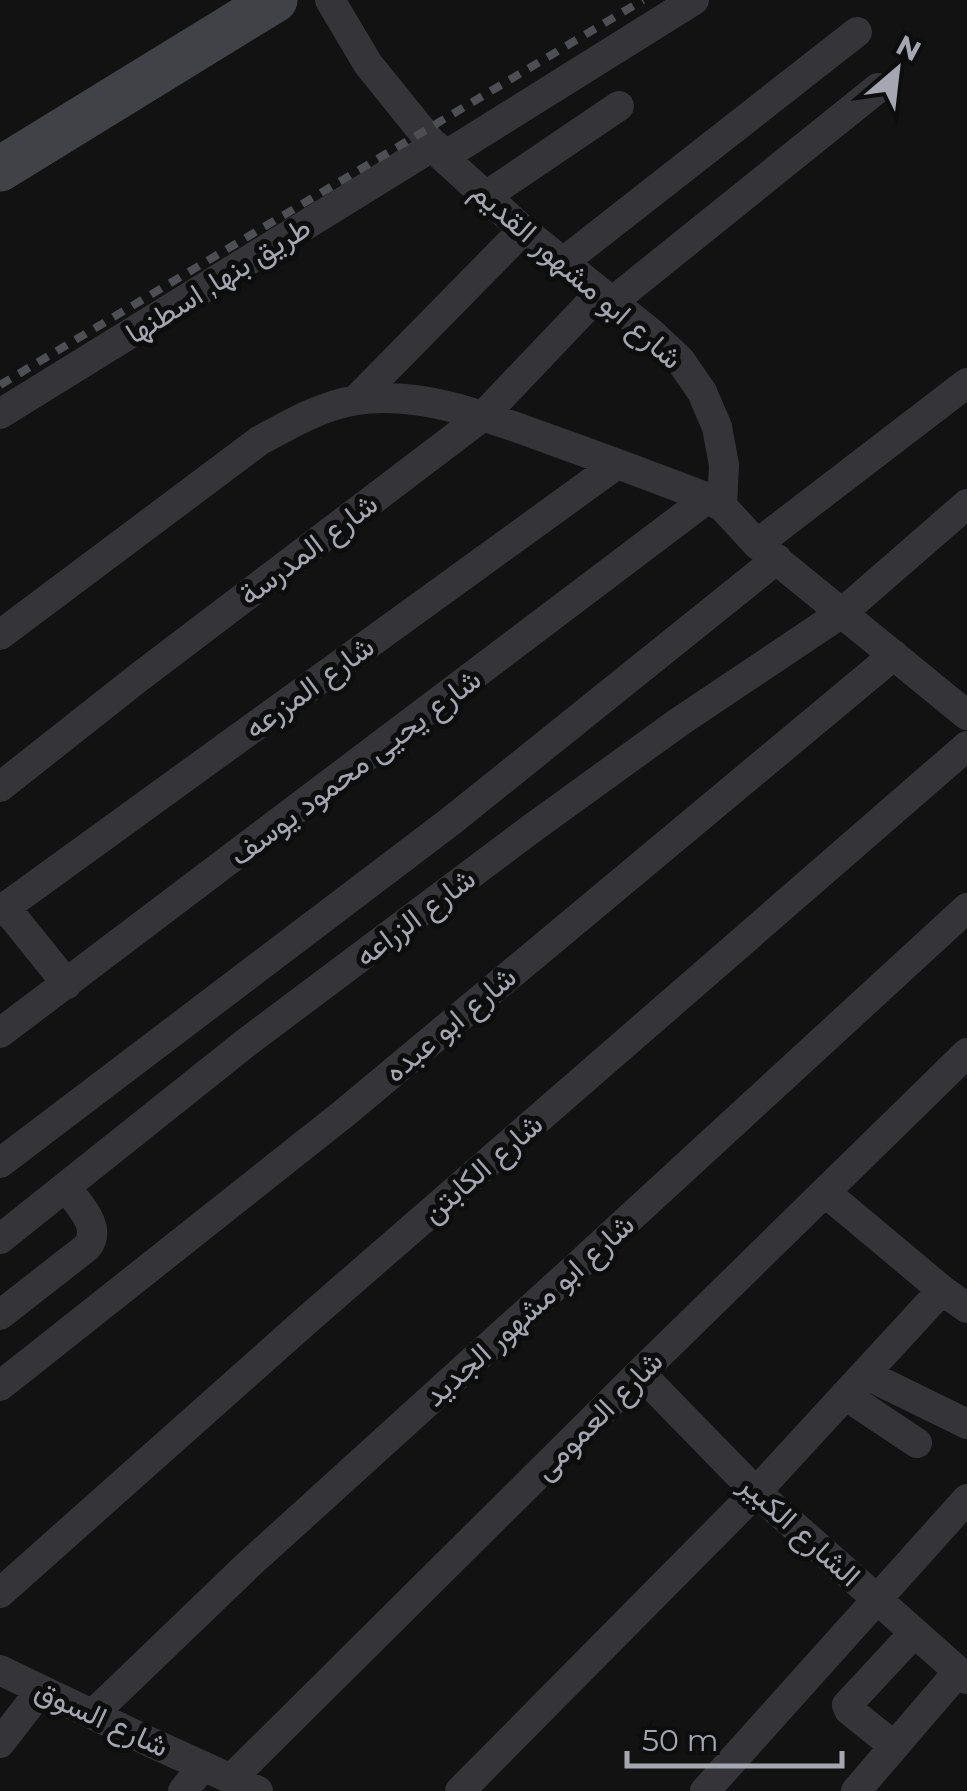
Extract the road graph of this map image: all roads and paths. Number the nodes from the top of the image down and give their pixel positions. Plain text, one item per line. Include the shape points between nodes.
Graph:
1 (274, 0) edge
2 (694, 0) edge
3 (332, 3) edge
4 (856, 32) dead end
5 (878, 88) dead end
6 (618, 106) dead end
7 (439, 151) junction
8 (0, 169) edge
9 (486, 196) junction
10 (523, 230) junction
11 (562, 263) junction
12 (606, 298) junction
13 (967, 383) edge
14 (356, 400) junction
15 (0, 414) edge
16 (483, 416) junction
17 (617, 464) junction
18 (715, 502) junction
19 (967, 504) edge
20 (767, 552) junction
21 (843, 612) junction
22 (0, 635) edge
23 (894, 655) junction
24 (967, 716) edge
25 (967, 746) edge
26 (0, 787) edge
27 (416, 848) junction
28 (449, 891) junction
29 (967, 908) edge
30 (3, 909) edge
31 (67, 984) junction
32 (0, 1033) edge
33 (967, 1053) edge
34 (0, 1163) edge
35 (66, 1186) junction
36 (825, 1192) junction
37 (0, 1239) edge
38 (942, 1290) junction
39 (967, 1308) edge
40 (0, 1314) edge
41 (640, 1372) junction
42 (855, 1384) junction
43 (0, 1386) edge
44 (967, 1424) edge
45 (918, 1443) dead end
46 (756, 1492) junction
47 (967, 1499) edge
48 (0, 1593) edge
49 (876, 1599) junction
50 (914, 1633) junction
51 (0, 1670) edge
52 (963, 1675) edge
53 (41, 1690) junction
54 (94, 1714) junction
55 (0, 1743) edge
56 (894, 1746) junction
57 (203, 1766) junction
58 (245, 1785) edge
59 (863, 1788) edge
60 (183, 1791) edge
61 (460, 1791) edge
62 (706, 1791) edge

1 - 8 main road
2 - 7 street, طريق بنها, اسطنها
3 - 7 street, شارع ابو مشهور القديم via 368,64
4 - 11 street
5 - 12 street, شارع المدرسة
6 - 9 street
7 - 9 street, شارع ابو مشهور القديم
7 - 15 street, طريق بنها, اسطنها
9 - 10 street, شارع ابو مشهور القديم
10 - 11 street, شارع ابو مشهور القديم
10 - 14 street
11 - 12 street, شارع ابو مشهور القديم
12 - 16 street, شارع المدرسة
12 - 18 street, شارع ابو مشهور القديم via 680,360 702,392 724,465
13 - 20 street, شارع الزراعه
14 - 16 street via 399,399
14 - 22 street via 305,415 258,441
16 - 17 street
16 - 26 street, شارع المدرسة
17 - 18 street
17 - 30 street, شارع المزرعه
18 - 20 street
18 - 31 street, شارع يحيى محمود يوسف
19 - 21 street, شارع الزراعه
20 - 21 street
20 - 27 street, شارع الزراعه
21 - 23 street
21 - 28 street, شارع الزراعه via 679,722
23 - 24 street
23 - 43 street, شارع ابو عبده via 342,1115
25 - 48 street, شارع الكابتن
27 - 28 street
27 - 34 street, شارع الزراعه
28 - 35 street, شارع الزراعه
29 - 54 street, شارع ابو مشهور الجديد
30 - 31 street
31 - 32 street, شارع يحيى محمود يوسف
33 - 36 street, شارع العمومى
35 - 37 street, شارع الزراعه
35 - 40 street via 89,1219 92,1240
36 - 38 street
36 - 41 street, شارع العمومى
38 - 39 street
38 - 42 street
41 - 46 street, الشارع الكبير
41 - 58 street, شارع العمومى
42 - 44 street
42 - 45 street
42 - 46 street
46 - 49 street, الشارع الكبير
46 - 61 street
47 - 49 street
49 - 50 street, الشارع الكبير
49 - 62 street
50 - 52 street, الشارع الكبير
50 - 56 street via 847,1706
51 - 53 street, شارع السوق
52 - 56 street
53 - 54 street, شارع السوق
53 - 55 street
54 - 57 street, شارع السوق
56 - 59 street
57 - 58 street, شارع السوق
57 - 60 street

